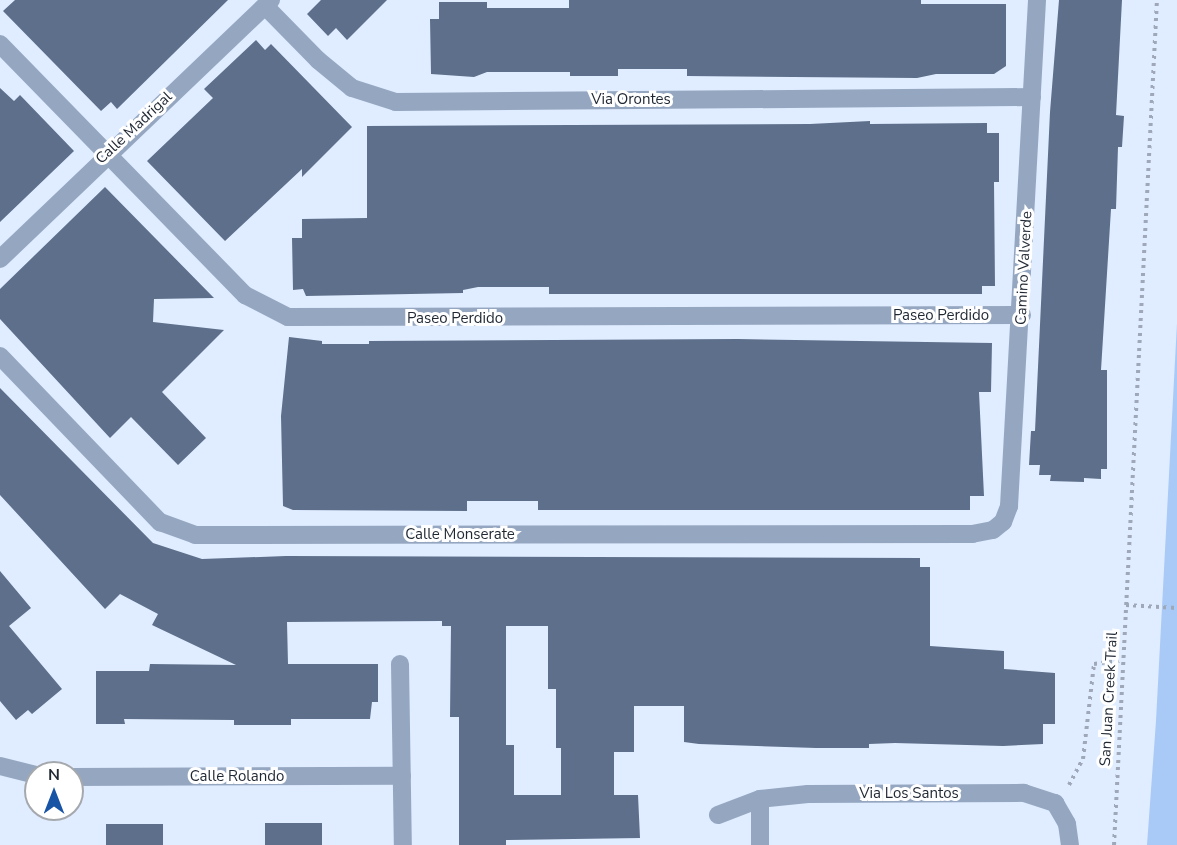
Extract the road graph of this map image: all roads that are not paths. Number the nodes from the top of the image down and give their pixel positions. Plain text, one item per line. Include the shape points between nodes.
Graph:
1 (1037, 0) edge
2 (268, 3) edge
3 (0, 44) edge
4 (1032, 97) junction
5 (107, 153) junction
6 (0, 259) edge
7 (1022, 315) junction
8 (0, 356) edge
9 (993, 530) joint
10 (400, 664) dead end
11 (0, 766) edge
12 (24, 773) edge
13 (402, 776) junction
14 (84, 777) edge
15 (760, 799) junction
16 (718, 815) dead end
17 (403, 845) edge
18 (760, 845) edge
19 (1070, 845) edge

1 - 4 street, Camino Valverde
2 - 4 street, Via Orontes via 318,60 352,88 396,102
2 - 5 street, Calle Madrigal
3 - 5 street, Paseo Perdido
4 - 7 street, Camino Valverde
5 - 6 street, Calle Madrigal
5 - 7 street, Paseo Perdido via 245,295 288,317
7 - 9 street, Camino Valverde via 1008,515
8 - 9 street, Calle Monserate via 160,522 195,535 972,534
10 - 13 street
11 - 12 street
13 - 14 street, Calle Rolando
13 - 17 street
15 - 16 street, Via Los Santos
15 - 18 street
15 - 19 street, Via Los Santos via 808,794 1024,793 1055,804 1067,824

